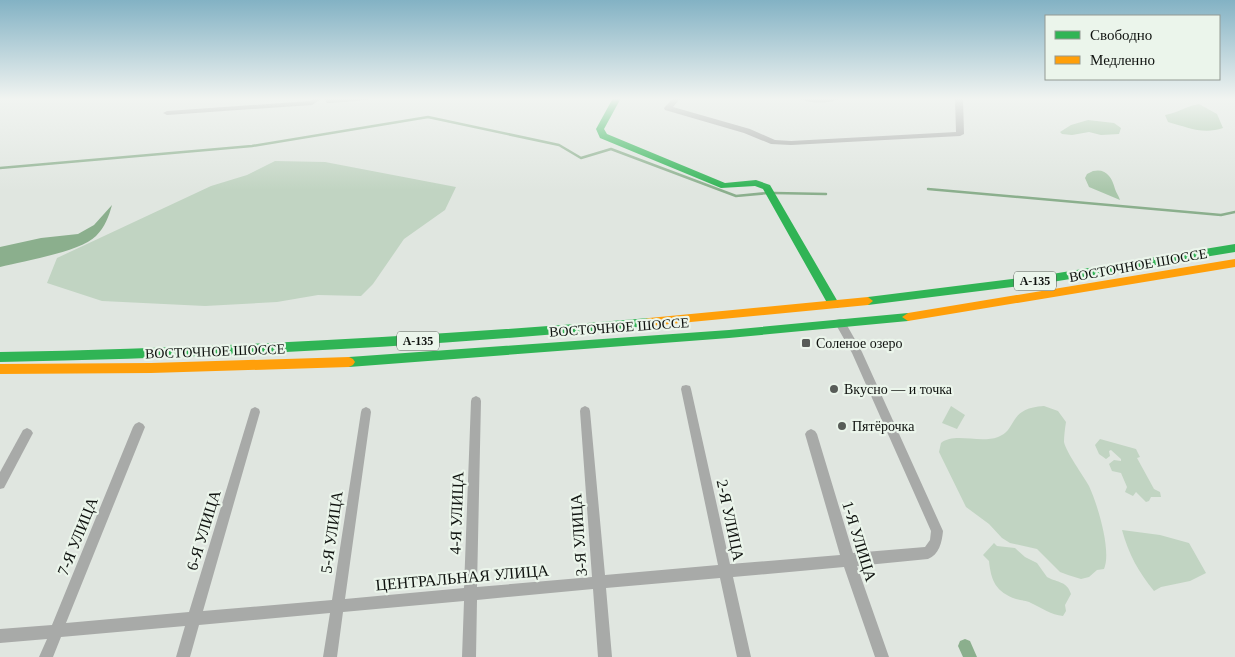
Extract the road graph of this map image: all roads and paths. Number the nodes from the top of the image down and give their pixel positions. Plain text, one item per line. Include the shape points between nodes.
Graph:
1 (600, 129) edge
2 (739, 129) edge
3 (960, 129) edge
4 (1235, 248) edge
5 (1235, 263) edge
6 (1091, 273) junction
7 (1102, 286) junction
8 (834, 305) junction
9 (840, 323) junction
10 (564, 330) junction
11 (522, 349) junction
12 (0, 356) edge
13 (0, 369) edge
14 (686, 389) dead end
15 (476, 401) dead end
16 (585, 411) dead end
17 (255, 412) dead end
18 (366, 412) dead end
19 (139, 427) dead end
20 (27, 432) dead end
21 (811, 434) dead end
22 (0, 484) edge
23 (848, 559) junction
24 (725, 571) junction
25 (598, 582) junction
26 (470, 594) junction
27 (337, 606) junction
28 (193, 619) junction
29 (56, 631) junction
30 (0, 636) edge
31 (46, 657) edge
32 (183, 657) edge
33 (330, 657) edge
34 (469, 657) edge
35 (605, 657) edge
36 (744, 657) edge
37 (882, 657) edge

1 - 8 main road via 603,136 724,186 756,183 767,187
2 - 3 street via 774,142 792,143 960,134
4 - 6 main road, ВОСТОЧНОЕ ШОССЕ / А-135
5 - 7 main road, ВОСТОЧНОЕ ШОССЕ / А-135
6 - 7 main road via 1103,278
6 - 8 main road, ВОСТОЧНОЕ ШОССЕ / А-135
7 - 9 main road, ВОСТОЧНОЕ ШОССЕ / А-135 via 905,317
8 - 10 main road, ВОСТОЧНОЕ ШОССЕ / А-135
9 - 11 main road, ВОСТОЧНОЕ ШОССЕ / А-135
9 - 23 street, ЦЕНТРАЛЬНАЯ УЛИЦА via 861,361 937,531 936,542 928,553
10 - 11 main road via 488,341 485,345 492,350
10 - 12 main road, ВОСТОЧНОЕ ШОССЕ / А-135 via 281,350
11 - 13 main road, ВОСТОЧНОЕ ШОССЕ / А-135 via 336,362
14 - 24 street, 2-Я УЛИЦА
15 - 26 street, 4-Я УЛИЦА
16 - 25 street, 3-Я УЛИЦА
17 - 28 street, 6-Я УЛИЦА
18 - 27 street, 5-Я УЛИЦА
19 - 29 street, 7-Я УЛИЦА
20 - 22 street
21 - 23 street, 1-Я УЛИЦА
23 - 24 street, ЦЕНТРАЛЬНАЯ УЛИЦА
23 - 37 street, 1-Я УЛИЦА
24 - 25 street, ЦЕНТРАЛЬНАЯ УЛИЦА
24 - 36 street, 2-Я УЛИЦА
25 - 26 street, ЦЕНТРАЛЬНАЯ УЛИЦА
25 - 35 street, 3-Я УЛИЦА
26 - 27 street, ЦЕНТРАЛЬНАЯ УЛИЦА
26 - 34 street, 4-Я УЛИЦА
27 - 28 street, ЦЕНТРАЛЬНАЯ УЛИЦА
27 - 33 street, 5-Я УЛИЦА
28 - 29 street, ЦЕНТРАЛЬНАЯ УЛИЦА
28 - 32 street, 6-Я УЛИЦА
29 - 30 street, ЦЕНТРАЛЬНАЯ УЛИЦА
29 - 31 street, 7-Я УЛИЦА

